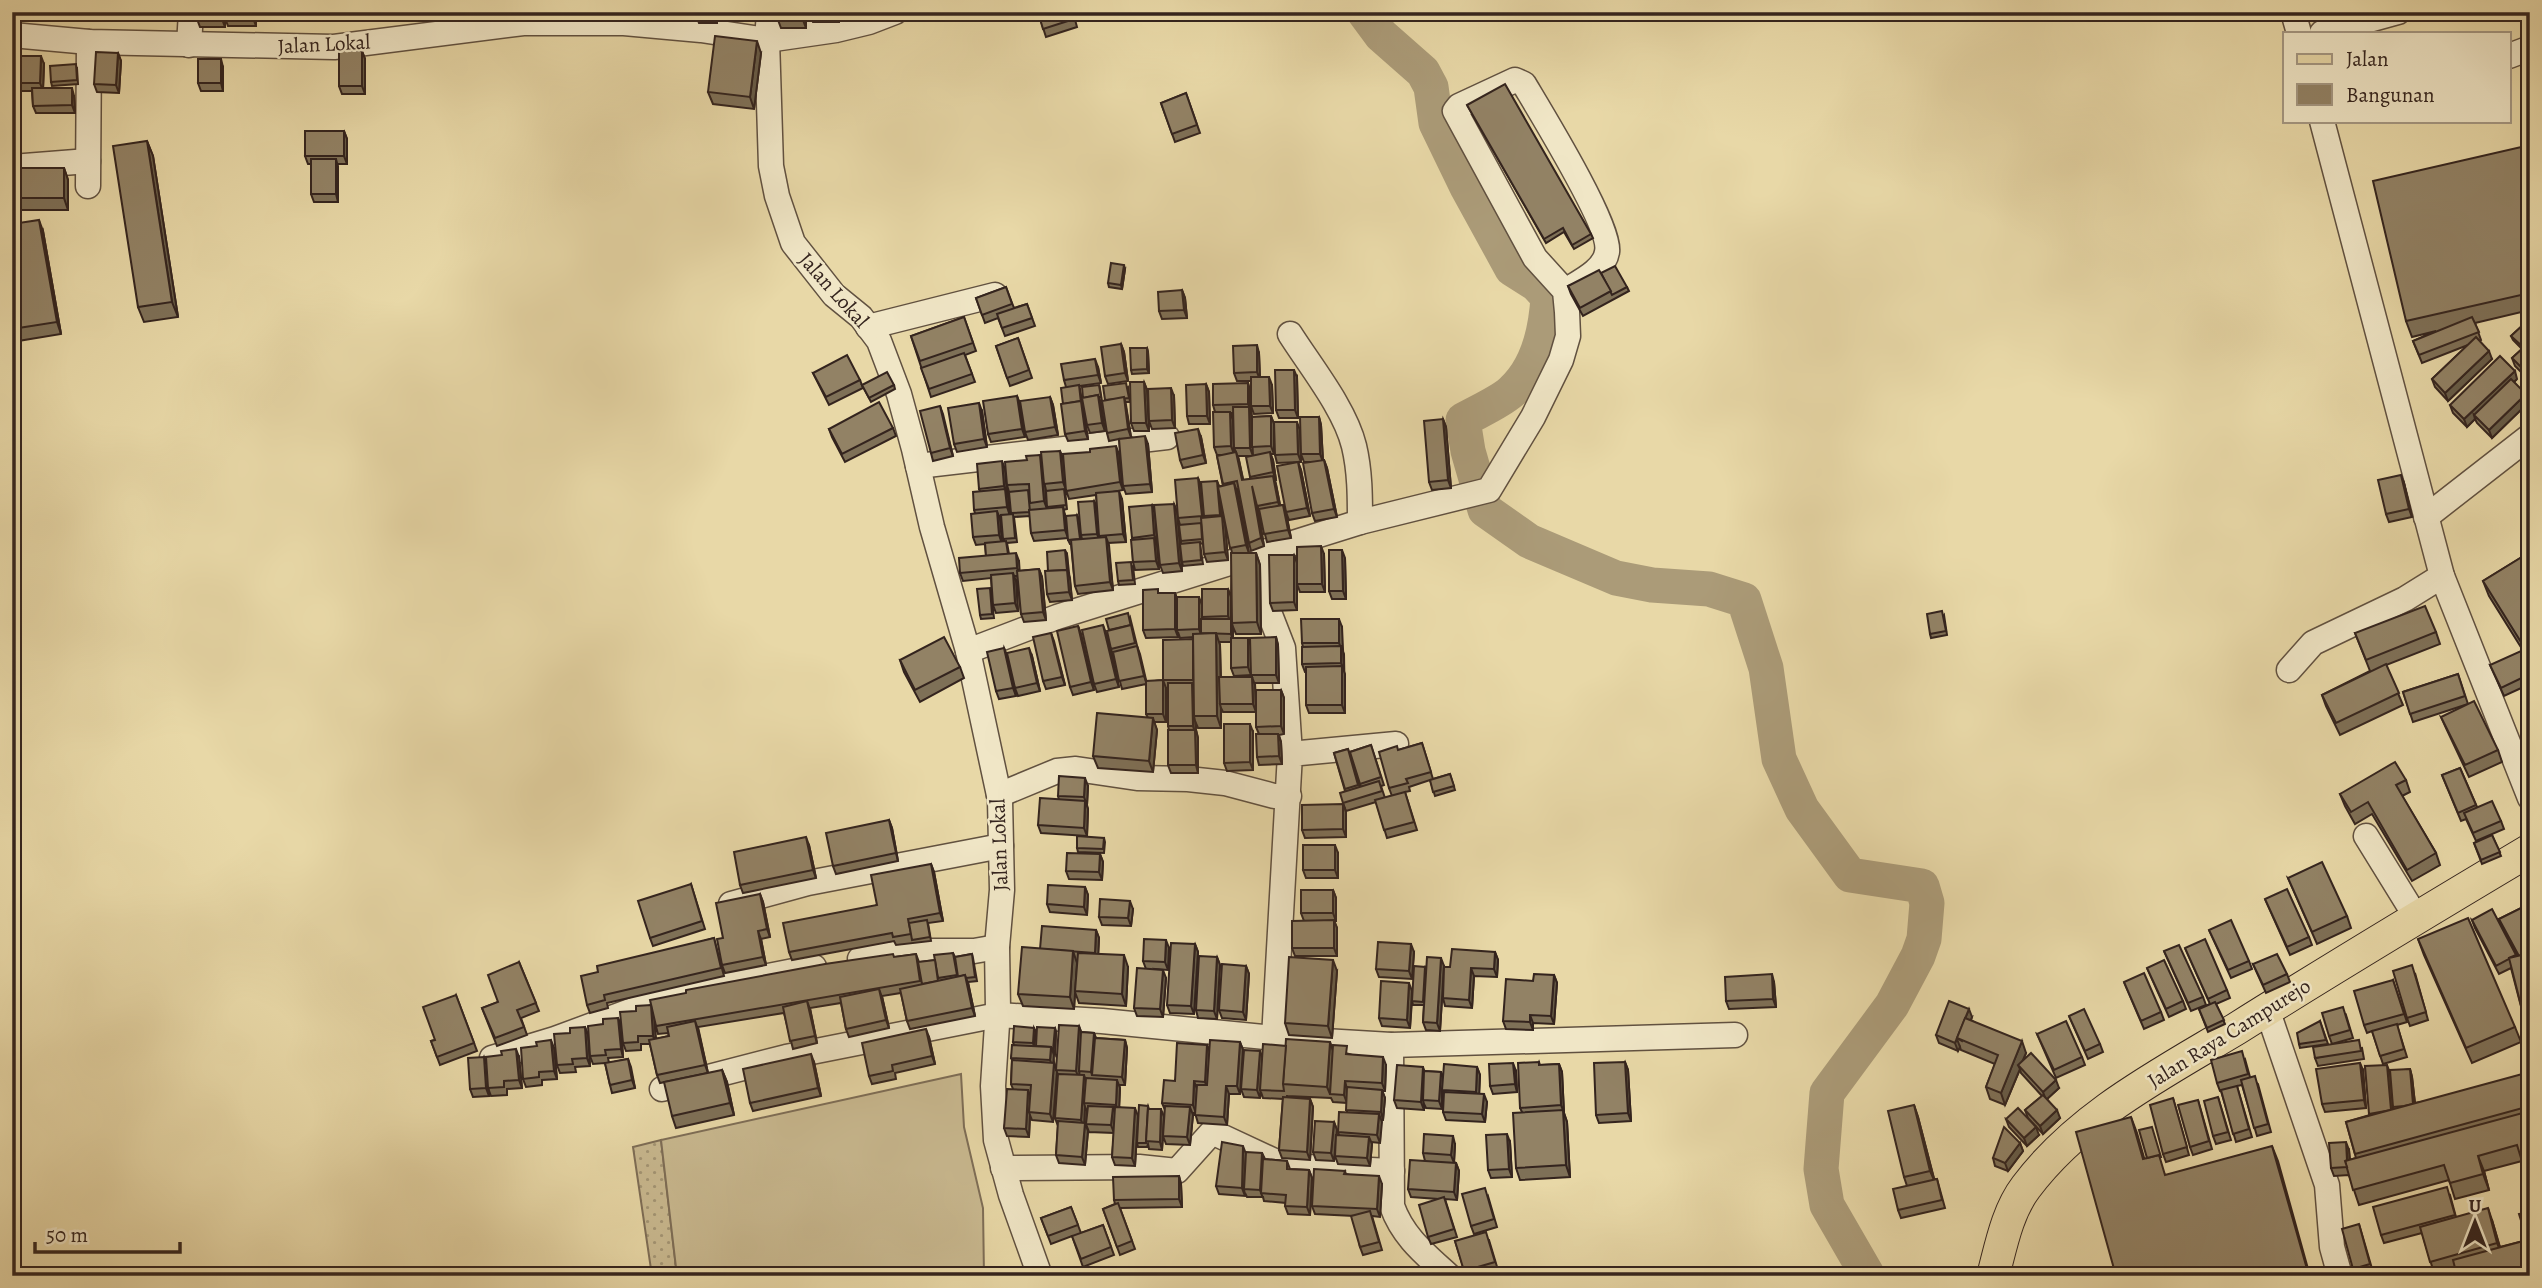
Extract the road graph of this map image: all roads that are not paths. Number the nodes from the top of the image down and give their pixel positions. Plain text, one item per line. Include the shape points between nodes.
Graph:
1 (191, 12) edge
2 (769, 12) edge
3 (895, 12) edge
4 (2293, 12) edge
5 (2398, 12) edge
6 (2299, 32) edge
7 (2326, 32) edge
8 (12, 35) edge
9 (767, 40) junction
10 (89, 42) junction
11 (189, 45) junction
12 (2530, 48) edge
13 (2510, 56) edge
14 (2326, 122) edge
15 (88, 161) junction
16 (12, 167) edge
17 (88, 186) dead end
18 (1565, 291) junction
19 (995, 295) edge
20 (868, 327) junction
21 (1290, 334) dead end
22 (2530, 436) edge
23 (1167, 437) dead end
24 (918, 466) junction
25 (2426, 517) junction
26 (1360, 522) junction
27 (1261, 553) junction
28 (2442, 576) junction
29 (968, 652) junction
30 (2289, 670) dead end
31 (1396, 744) edge
32 (1290, 754) junction
33 (2524, 765) edge
34 (999, 795) junction
35 (1289, 796) junction
36 (2530, 798) edge
37 (2365, 836) dead end
38 (1001, 846) junction
39 (2527, 860) edge
40 (720, 907) edge
41 (2416, 917) junction
42 (997, 947) junction
43 (2267, 1009) junction
44 (998, 1014) junction
45 (1735, 1035) dead end
46 (1274, 1038) junction
47 (1391, 1045) junction
48 (492, 1058) edge
49 (662, 1088) edge
50 (1003, 1168) junction
51 (1392, 1171) junction
52 (1040, 1276) edge
53 (1448, 1276) edge
54 (1993, 1276) edge
55 (2340, 1276) edge

1 - 11 street
2 - 9 street
3 - 9 street via 836,30
4 - 6 street
5 - 7 street
8 - 10 street, Jalan Lokal
9 - 11 street, Jalan Lokal via 624,23 523,23 334,47
9 - 20 street, Jalan Lokal via 771,166 793,243 834,295
10 - 11 street, Jalan Lokal
10 - 15 street
12 - 13 street
14 - 25 street
15 - 16 street
15 - 17 street
18 - 18 street via 1535,258 1455,111 1515,80 1524,84 1569,162 1607,240 1601,267
18 - 26 street via 1568,336 1561,360 1489,490
19 - 20 street
20 - 24 street, Jalan Lokal via 879,341 899,394
21 - 26 street via 1350,436
22 - 25 street
23 - 24 street
24 - 29 street, Jalan Lokal
25 - 28 street
26 - 27 street
27 - 29 street via 1057,617
27 - 32 street via 1269,612 1283,648
28 - 30 street via 2313,643
28 - 33 street
29 - 34 street, Jalan Lokal
31 - 32 street
32 - 35 street
33 - 36 street
34 - 35 street via 1057,771 1076,769 1225,783
34 - 38 street, Jalan Lokal
35 - 46 street
37 - 41 street
38 - 40 street via 808,883
38 - 42 street, Jalan Lokal
39 - 41 main road, Jalan Raya Campurejo
41 - 43 main road, Jalan Raya Campurejo
42 - 44 street, Jalan Lokal
42 - 48 street via 915,951 676,994
43 - 54 main road, Jalan Raya Campurejo via 2104,1110 2045,1163 2008,1220
43 - 55 street via 2327,1185 2332,1247
44 - 46 street
44 - 49 street via 786,1057
44 - 50 street, Jalan Lokal via 993,1086 996,1140
45 - 47 street
46 - 47 street
47 - 51 street
50 - 51 street via 1177,1171 1212,1132 1285,1166
50 - 52 street, Jalan Lokal
51 - 53 street via 1392,1206 1399,1224

